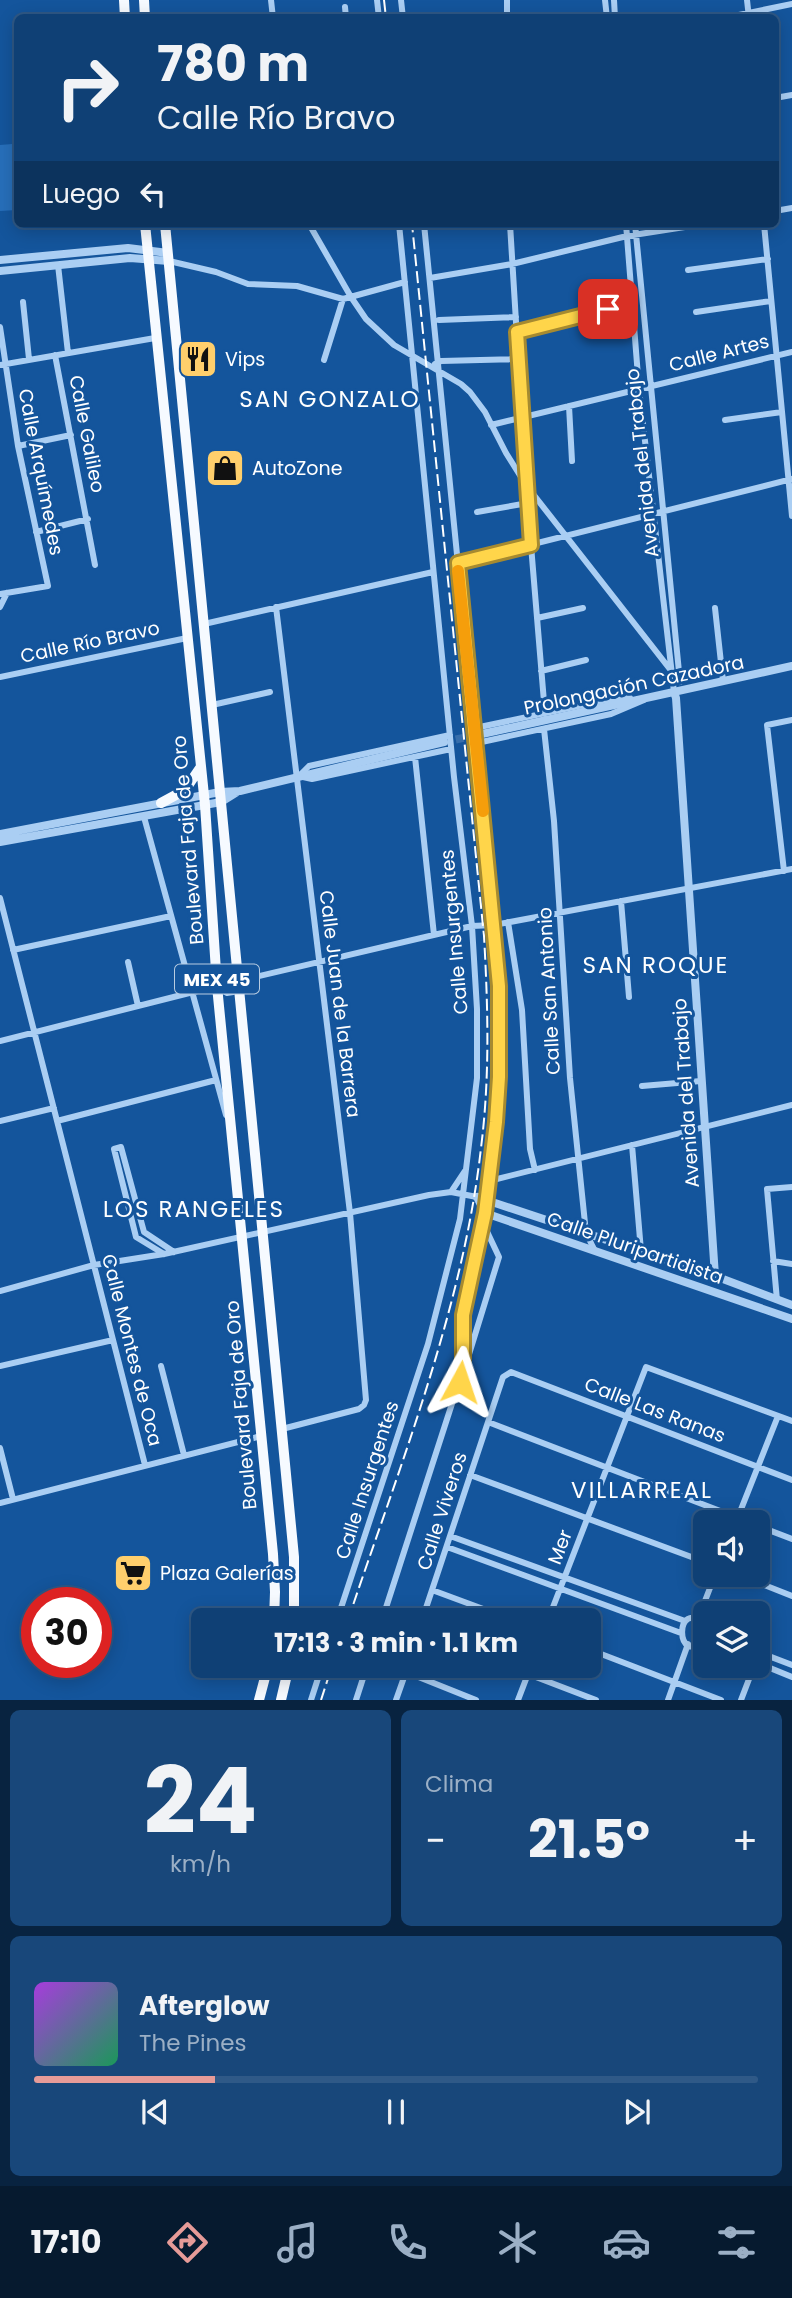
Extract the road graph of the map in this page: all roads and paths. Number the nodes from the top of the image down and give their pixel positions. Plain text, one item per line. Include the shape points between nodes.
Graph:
1 (792, 4) edge
2 (345, 7) dead end
3 (346, 14) edge
4 (753, 14) edge
5 (145, 228) edge
6 (165, 228) edge
7 (311, 228) edge
8 (399, 228) edge
9 (424, 228) edge
10 (510, 228) edge
11 (626, 228) edge
12 (635, 228) edge
13 (679, 228) edge
14 (764, 228) edge
15 (636, 235) junction
16 (627, 236) junction
17 (147, 253) junction
18 (168, 257) junction
19 (768, 259) junction
20 (0, 260) edge
21 (512, 264) junction
22 (58, 265) junction
23 (688, 270) dead end
24 (0, 271) edge
25 (430, 278) junction
26 (405, 282) junction
27 (347, 298) junction
28 (771, 301) junction
29 (23, 302) dead end
30 (631, 303) junction
31 (696, 312) dead end
32 (516, 317) junction
33 (439, 320) dead end
34 (0, 327) edge
35 (517, 332) junction
36 (155, 338) junction
37 (792, 352) edge
38 (68, 353) junction
39 (55, 355) junction
40 (776, 355) junction
41 (413, 357) junction
42 (29, 359) junction
43 (519, 359) junction
44 (324, 360) dead end
45 (2, 364) edge
46 (436, 366) junction
47 (650, 386) junction
48 (639, 388) junction
49 (569, 406) junction
50 (782, 412) junction
51 (522, 417) junction
52 (725, 420) dead end
53 (491, 425) junction
54 (71, 435) junction
55 (18, 446) junction
56 (187, 447) junction
57 (167, 449) junction
58 (572, 461) dead end
59 (791, 479) edge
60 (526, 485) junction
61 (528, 503) junction
62 (663, 511) junction
63 (477, 512) dead end
64 (652, 514) junction
65 (792, 516) edge
66 (88, 519) junction
67 (36, 532) junction
68 (566, 536) junction
69 (531, 545) junction
70 (458, 563) junction
71 (95, 565) dead end
72 (433, 572) junction
73 (4, 593) edge
74 (0, 607) edge
75 (276, 607) junction
76 (583, 608) dead end
77 (715, 608) dead end
78 (537, 618) junction
79 (204, 624) junction
80 (187, 638) junction
81 (586, 660) dead end
82 (792, 666) edge
83 (541, 671) junction
84 (671, 672) junction
85 (0, 677) edge
86 (723, 681) junction
87 (678, 691) junction
88 (270, 692) dead end
89 (646, 699) junction
90 (212, 705) junction
91 (545, 713) junction
92 (792, 720) edge
93 (544, 729) junction
94 (479, 731) junction
95 (447, 738) junction
96 (477, 743) junction
97 (451, 749) junction
98 (415, 757) junction
99 (200, 767) junction
100 (299, 776) junction
101 (221, 797) junction
102 (204, 800) junction
103 (161, 803) junction
104 (144, 817) junction
105 (0, 834) edge
106 (0, 842) edge
107 (792, 869) edge
108 (784, 871) junction
109 (688, 889) junction
110 (0, 898) edge
111 (621, 901) junction
112 (560, 913) junction
113 (171, 916) junction
114 (508, 922) junction
115 (494, 925) junction
116 (472, 926) junction
117 (433, 935) junction
118 (13, 950) junction
119 (128, 962) dead end
120 (319, 962) junction
121 (238, 981) junction
122 (217, 986) junction
123 (192, 992) junction
124 (629, 997) dead end
125 (138, 1006) junction
126 (34, 1032) junction
127 (0, 1041) edge
128 (216, 1080) junction
129 (701, 1081) junction
130 (642, 1086) dead end
131 (792, 1105) edge
132 (54, 1108) junction
133 (0, 1121) edge
134 (57, 1121) junction
135 (704, 1128) junction
136 (233, 1139) junction
137 (632, 1145) junction
138 (578, 1159) junction
139 (468, 1163) junction
140 (535, 1170) junction
141 (489, 1181) junction
142 (792, 1187) edge
143 (451, 1192) junction
144 (465, 1194) junction
145 (130, 1195) junction
146 (477, 1197) junction
147 (487, 1200) junction
148 (350, 1213) junction
149 (485, 1213) junction
150 (483, 1223) junction
151 (264, 1233) junction
152 (586, 1233) junction
153 (243, 1238) junction
154 (593, 1249) junction
155 (641, 1251) junction
156 (174, 1252) junction
157 (164, 1254) junction
158 (773, 1261) junction
159 (792, 1264) edge
160 (93, 1265) junction
161 (681, 1265) junction
162 (715, 1276) junction
163 (677, 1279) junction
164 (0, 1291) edge
165 (776, 1300) junction
166 (792, 1305) edge
167 (792, 1319) edge
168 (113, 1340) junction
169 (0, 1366) edge
170 (161, 1366) dead end
171 (507, 1373) joint
172 (460, 1382) junction
173 (627, 1416) junction
174 (778, 1416) junction
175 (792, 1421) edge
176 (488, 1422) junction
177 (282, 1429) junction
178 (261, 1436) junction
179 (0, 1448) edge
180 (184, 1455) junction
181 (145, 1465) junction
182 (758, 1467) junction
183 (607, 1468) junction
184 (470, 1475) junction
185 (792, 1480) edge
186 (13, 1499) junction
187 (0, 1503) edge
188 (712, 1510) edge
189 (741, 1510) edge
190 (588, 1518) junction
191 (770, 1531) edge
192 (450, 1536) junction
193 (792, 1539) edge
194 (447, 1547) junction
195 (693, 1557) edge
196 (565, 1578) junction
197 (770, 1587) edge
198 (561, 1589) junction
199 (432, 1590) junction
200 (792, 1596) edge
201 (274, 1608) edge
202 (294, 1608) edge
203 (341, 1608) edge
204 (386, 1608) edge
205 (426, 1608) edge
206 (481, 1608) edge
207 (553, 1608) edge
208 (693, 1620) edge
209 (685, 1621) junction
210 (681, 1633) junction
211 (688, 1644) junction
212 (693, 1645) edge
213 (601, 1654) edge
214 (770, 1657) edge
215 (792, 1665) edge
216 (770, 1667) edge
217 (792, 1677) edge
218 (265, 1678) edge
219 (286, 1678) edge
220 (318, 1678) edge
221 (363, 1678) edge
222 (404, 1678) edge
223 (428, 1678) edge
224 (526, 1678) edge
225 (539, 1678) edge
226 (749, 1678) edge
227 (674, 1682) junction
228 (264, 1685) junction
229 (285, 1685) junction
230 (259, 1699) edge
231 (281, 1699) edge
232 (311, 1699) edge
233 (356, 1699) edge
234 (397, 1699) edge
235 (476, 1699) edge
236 (518, 1699) edge
237 (596, 1699) edge
238 (668, 1699) edge
239 (721, 1699) edge
240 (741, 1699) edge

1 - 4 street
2 - 3 street
5 - 17 main road, Boulevard Faja de Oro / MEX 45
6 - 18 main road, Boulevard Faja de Oro / MEX 45
7 - 27 street
8 - 26 street, Calle Insurgentes
9 - 25 street, Calle Insurgentes
10 - 21 street
11 - 16 street, Avenida del Trabajo
12 - 15 street, Avenida del Trabajo
13 - 15 street
14 - 19 street
15 - 16 street
15 - 47 street, Avenida del Trabajo
16 - 21 street
16 - 30 street, Avenida del Trabajo
17 - 18 street
17 - 20 street via 128,248
17 - 22 street
17 - 36 main road, Boulevard Faja de Oro / MEX 45
18 - 27 street via 248,284 297,286
18 - 56 main road, Boulevard Faja de Oro / MEX 45
19 - 23 street
19 - 28 street
21 - 25 street
21 - 32 street
22 - 24 street
22 - 38 street
25 - 46 street, Calle Insurgentes
26 - 27 street
26 - 41 street, Calle Insurgentes
27 - 41 street via 375,328
27 - 44 street
28 - 31 street
28 - 40 street
29 - 42 street
30 - 35 street
30 - 48 street, Avenida del Trabajo
32 - 33 street
32 - 35 street
34 - 45 street, Calle Arquímedes
35 - 43 street
36 - 38 street
36 - 57 main road, Boulevard Faja de Oro / MEX 45
37 - 40 street, Calle Artes
38 - 39 street
39 - 42 street
39 - 54 street, Calle Galileo
40 - 47 street, Calle Artes
40 - 50 street
41 - 46 street
41 - 72 street, Calle Insurgentes
42 - 45 street
43 - 46 street
43 - 51 street
45 - 55 street, Calle Arquímedes
46 - 53 street via 470,392
46 - 70 street, Calle Insurgentes
47 - 48 street, Calle Artes
47 - 62 street, Avenida del Trabajo
48 - 49 street, Calle Artes
48 - 64 street, Avenida del Trabajo
49 - 51 street, Calle Artes
49 - 58 street
50 - 52 street
50 - 59 street
51 - 53 street, Calle Artes
51 - 60 street
53 - 60 street
54 - 55 street
54 - 66 street, Calle Galileo
55 - 67 street, Calle Arquímedes
56 - 57 main road
56 - 79 main road, Boulevard Faja de Oro / MEX 45
57 - 80 main road, Boulevard Faja de Oro / MEX 45
59 - 62 street
59 - 65 street
60 - 61 street
60 - 68 street
61 - 63 street
61 - 69 street
62 - 64 street
62 - 87 street, Avenida del Trabajo
64 - 68 street
64 - 84 street, Avenida del Trabajo
66 - 67 street
66 - 71 street, Calle Galileo
67 - 73 street, Calle Arquímedes via 48,586
68 - 69 street
68 - 84 street
69 - 70 street
69 - 78 street
70 - 94 street, Calle Insurgentes
72 - 75 street
72 - 95 street, Calle Insurgentes
73 - 74 street
75 - 79 street
75 - 100 street, Calle Juan de la Barrera
76 - 78 street
77 - 86 street
78 - 83 street
79 - 90 main road, Boulevard Faja de Oro / MEX 45
80 - 85 street, Calle Río Bravo
80 - 99 main road, Boulevard Faja de Oro / MEX 45
81 - 83 street
82 - 86 street, Prolongación Cazadora
83 - 91 street
84 - 87 street, Avenida del Trabajo
84 - 87 street
86 - 87 street, Prolongación Cazadora
87 - 89 street, Prolongación Cazadora
87 - 109 street, Avenida del Trabajo
88 - 90 street
89 - 91 street via 607,700
89 - 93 street via 611,714
89 - 94 street, Prolongación Cazadora
90 - 101 main road, Boulevard Faja de Oro / MEX 45
91 - 94 street
92 - 108 street via 767,725
93 - 96 street
93 - 112 street, Calle San Antonio
94 - 96 street, Calle Insurgentes
95 - 97 street, Calle Insurgentes
95 - 100 street
96 - 115 street, Calle Insurgentes
97 - 98 street
97 - 116 street, Calle Insurgentes
98 - 100 street via 312,779
98 - 117 street
99 - 102 main road, Boulevard Faja de Oro / MEX 45
99 - 103 main road via 184,790
100 - 101 street
100 - 120 street, Calle Juan de la Barrera
101 - 102 street
101 - 121 main road, Boulevard Faja de Oro / MEX 45
102 - 103 street
102 - 104 street
102 - 122 main road, Boulevard Faja de Oro / MEX 45
103 - 105 street
104 - 106 street
104 - 113 street
107 - 108 street
108 - 109 street
109 - 111 street
109 - 129 street, Avenida del Trabajo
110 - 118 street, Calle Montes de Oca
111 - 112 street
111 - 124 street
112 - 114 street
112 - 138 street, Calle San Antonio
113 - 118 street
113 - 123 street
114 - 115 street
114 - 140 street via 522,1010
115 - 116 street
115 - 141 street, Calle Insurgentes via 499,1077
116 - 117 street
116 - 139 street, Calle Insurgentes via 477,1078
117 - 120 street
118 - 126 street, Calle Montes de Oca
119 - 125 street
120 - 121 street
120 - 148 street, Calle Juan de la Barrera
121 - 122 street via 233,992
121 - 122 street via 224,973
121 - 151 main road, Boulevard Faja de Oro / MEX 45
122 - 123 street
122 - 136 main road, Boulevard Faja de Oro / MEX 45
123 - 125 street
123 - 128 street
125 - 126 street
126 - 127 street
126 - 132 street, Calle Montes de Oca
128 - 134 street
128 - 136 street
129 - 130 street
129 - 135 street, Avenida del Trabajo
131 - 135 street
132 - 133 street
132 - 134 street, Calle Montes de Oca
134 - 160 street, Calle Montes de Oca
135 - 137 street
135 - 162 street, Avenida del Trabajo
136 - 153 main road, Boulevard Faja de Oro / MEX 45
137 - 138 street
137 - 155 street
138 - 140 street
138 - 152 street, Calle San Antonio
139 - 143 street
139 - 144 street, Calle Insurgentes
140 - 141 street
141 - 147 street, Calle Insurgentes
142 - 158 street via 767,1189
143 - 144 street, Calle Pluripartidista
143 - 148 street, Calle Pluripartidista
144 - 146 street, Calle Pluripartidista
144 - 203 street, Calle Insurgentes via 428,1344
145 - 145 street via 121,1147 114,1149
145 - 156 street via 144,1232
145 - 157 street via 136,1237
146 - 147 street, Calle Pluripartidista
146 - 149 street
147 - 149 street, Calle Insurgentes
147 - 152 street, Calle Pluripartidista
148 - 151 street, Calle Pluripartidista
148 - 177 street, Calle Juan de la Barrera via 366,1400 364,1405
149 - 150 street, Calle Insurgentes
149 - 154 street, Calle Pluripartidista
150 - 172 street, Calle Insurgentes via 463,1315
150 - 172 street via 499,1257
151 - 153 street, Calle Pluripartidista
151 - 177 main road, Boulevard Faja de Oro / MEX 45
152 - 154 street, Calle San Antonio
152 - 155 street, Calle Pluripartidista
153 - 156 street, Calle Pluripartidista
153 - 178 main road, Boulevard Faja de Oro / MEX 45
154 - 163 street, Calle Pluripartidista
155 - 161 street, Calle Pluripartidista
156 - 157 street, Calle Pluripartidista
157 - 160 street, Calle Pluripartidista
158 - 159 street
158 - 165 street
160 - 164 street, Calle Pluripartidista
160 - 168 street, Calle Montes de Oca
161 - 162 street, Calle Pluripartidista
161 - 163 street
162 - 165 street, Calle Pluripartidista
163 - 167 street, Calle Pluripartidista
165 - 166 street, Calle Pluripartidista
168 - 169 street
168 - 181 street, Calle Montes de Oca
170 - 180 street
171 - 173 street, Calle Las Ranas
171 - 176 street, Calle Viveros
172 - 204 street, Calle Insurgentes
173 - 174 street, Mer via 646,1367
173 - 182 street, Calle Las Ranas
173 - 183 street, Mer
174 - 175 street
174 - 182 street
176 - 183 street
176 - 184 street, Calle Viveros
177 - 202 main road, Boulevard Faja de Oro / MEX 45
178 - 180 street
178 - 201 main road, Boulevard Faja de Oro / MEX 45
179 - 186 street
180 - 181 street
181 - 186 street
182 - 185 street, Calle Las Ranas
182 - 189 street
183 - 188 street
183 - 190 street, Mer
184 - 190 street
184 - 192 street, Calle Viveros
186 - 187 street
190 - 195 street
190 - 196 street, Mer
191 - 193 street
192 - 194 street, Calle Viveros
192 - 196 street
194 - 198 street
194 - 199 street, Calle Viveros
196 - 198 street, Mer
196 - 209 street
197 - 200 street
198 - 207 street, Mer
198 - 210 street
199 - 205 street, Calle Viveros
199 - 206 street
208 - 209 street
209 - 210 street
210 - 211 street
211 - 212 street
211 - 227 street
213 - 227 street
214 - 215 street
216 - 217 street
218 - 228 main road
219 - 229 main road
220 - 232 street
221 - 233 street
222 - 234 street
223 - 235 street
224 - 236 street
225 - 237 street
226 - 240 street
227 - 238 street
227 - 239 street
228 - 229 main road via 279,1681
228 - 230 main road
229 - 231 main road

